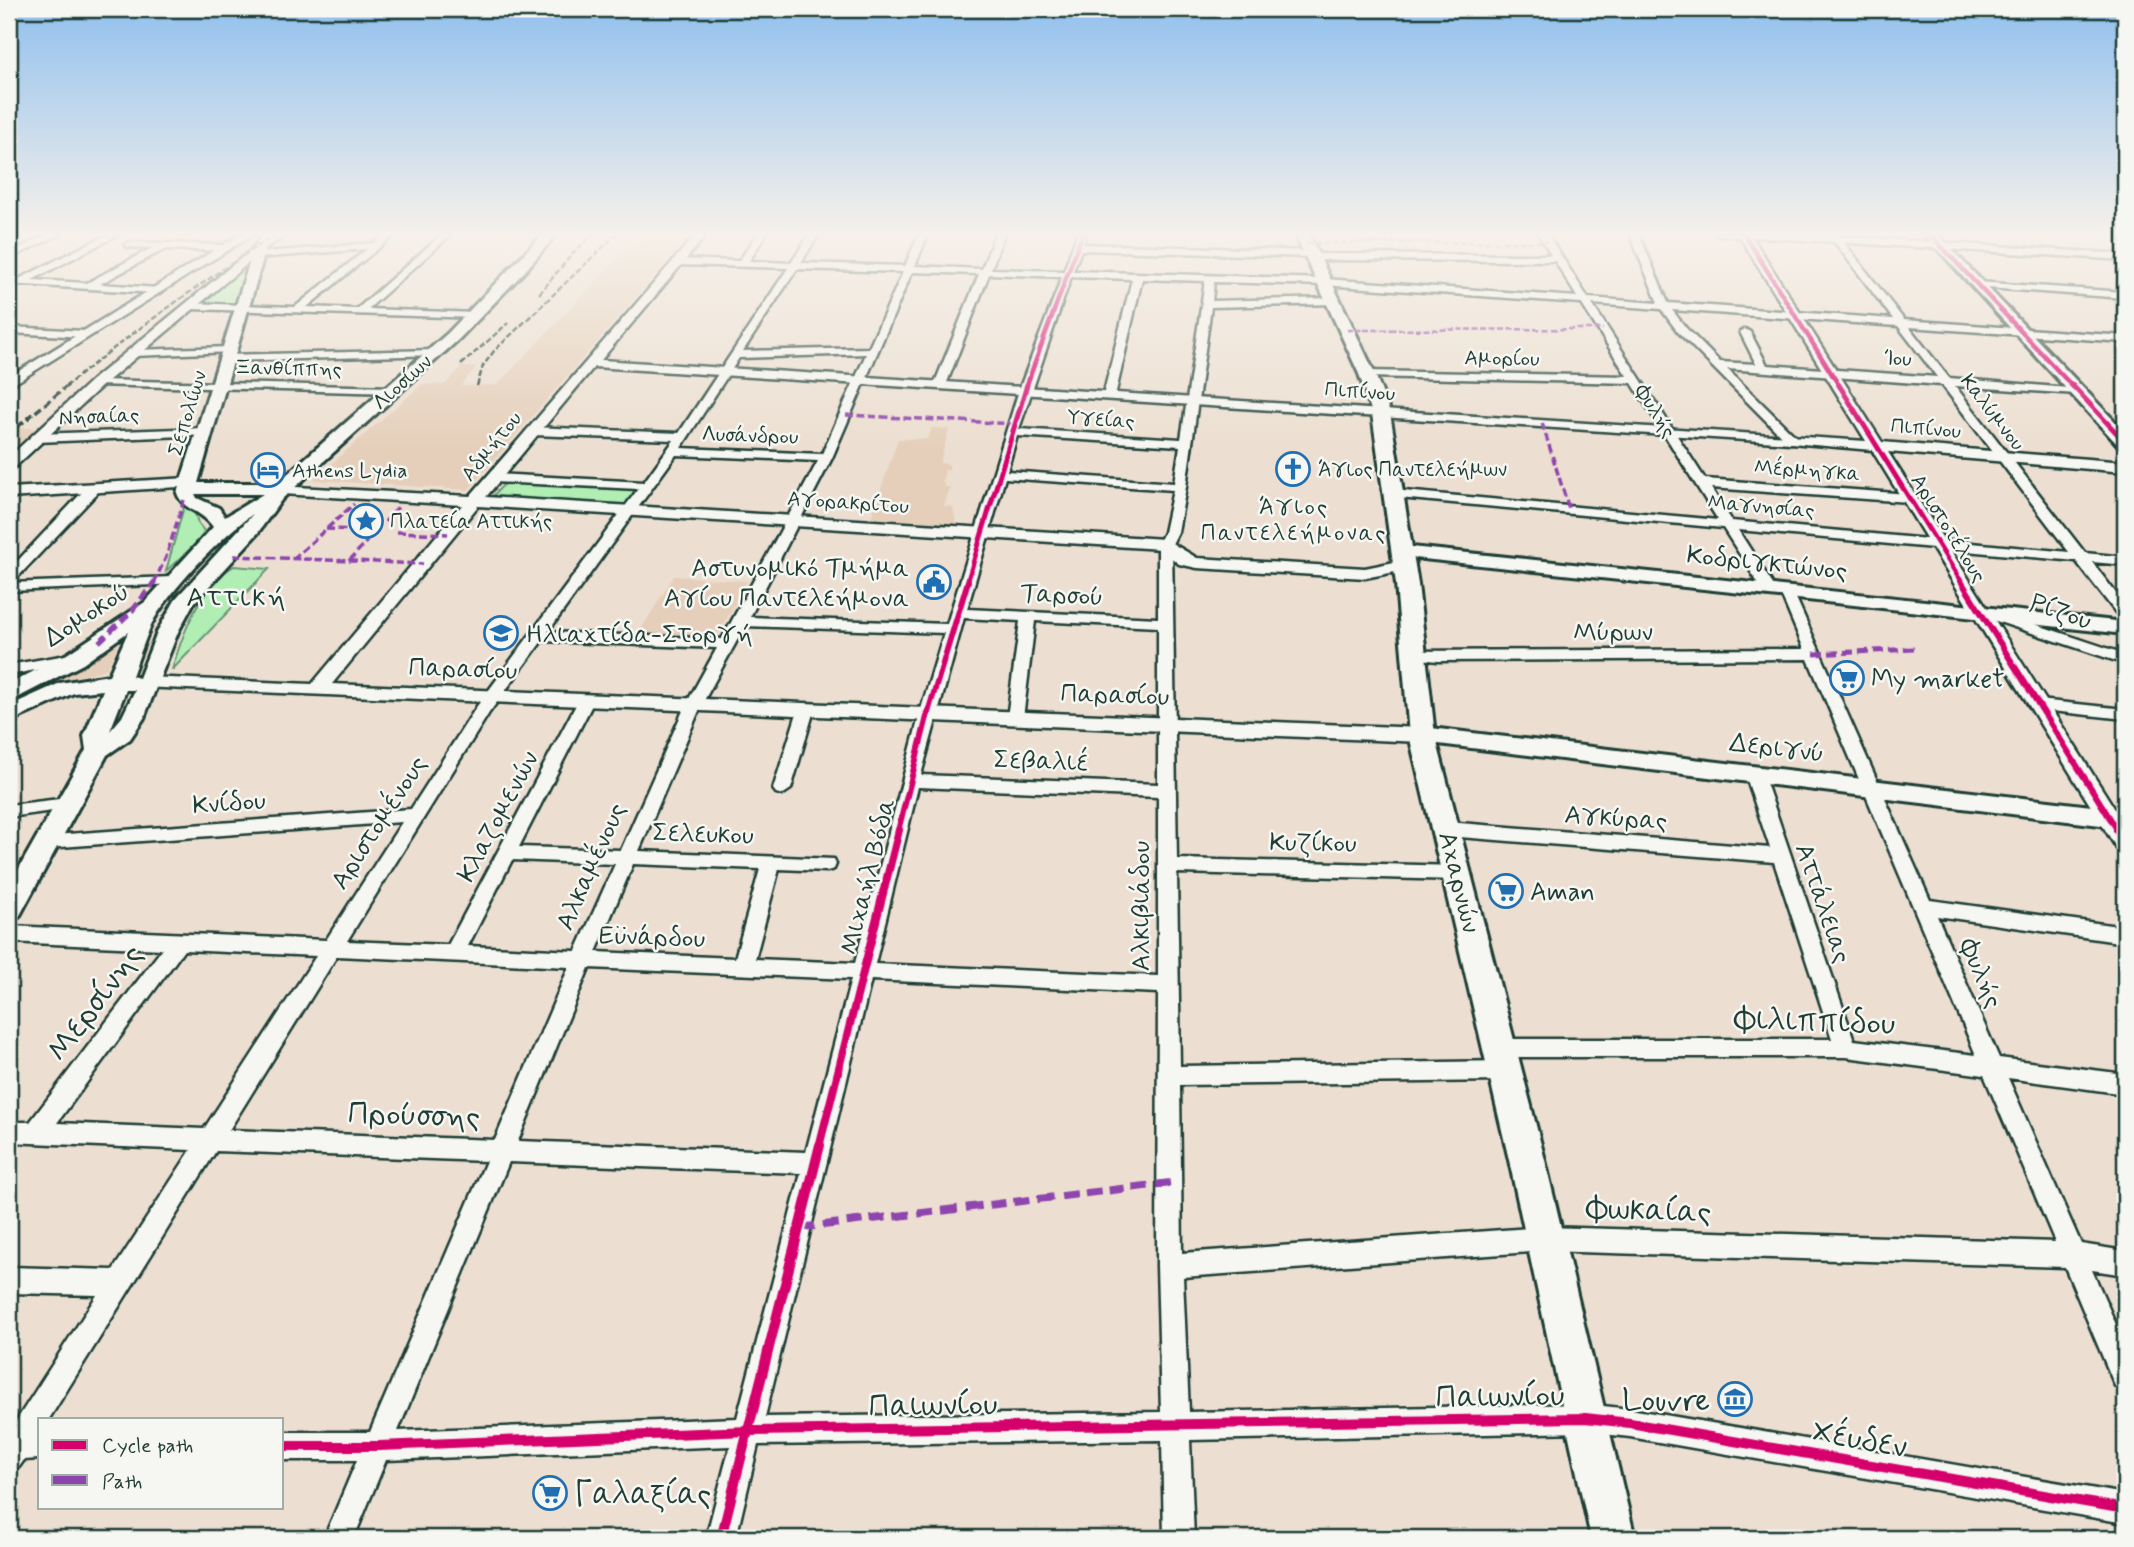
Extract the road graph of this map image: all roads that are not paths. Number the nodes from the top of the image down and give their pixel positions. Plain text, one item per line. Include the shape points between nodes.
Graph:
1 (133, 304) edge
2 (304, 304) edge
3 (368, 304) edge
4 (488, 304) edge
5 (642, 304) edge
6 (768, 304) edge
7 (894, 304) edge
8 (972, 304) edge
9 (1057, 304) edge
10 (1131, 304) edge
11 (1206, 304) edge
12 (1335, 304) edge
13 (1588, 304) edge
14 (1640, 304) edge
15 (1788, 304) edge
16 (1885, 304) edge
17 (1995, 304) edge
18 (190, 306) joint
19 (1664, 306) junction
20 (242, 307) junction
21 (297, 310) junction
22 (359, 312) junction
23 (476, 316) junction
24 (1795, 316) junction
25 (1899, 323) junction
26 (9, 330) edge
27 (1745, 332) dead end
28 (2021, 332) junction
29 (86, 334) junction
30 (2125, 340) edge
31 (874, 351) junction
32 (133, 353) junction
33 (435, 353) junction
34 (228, 354) junction
35 (735, 355) junction
36 (591, 363) junction
37 (1717, 365) junction
38 (1763, 368) junction
39 (725, 371) junction
40 (1831, 373) junction
41 (1367, 374) junction
42 (862, 380) junction
43 (1636, 380) junction
44 (1944, 381) junction
45 (9, 383) edge
46 (97, 383) junction
47 (219, 385) junction
48 (940, 385) junction
49 (394, 390) junction
50 (1025, 390) junction
51 (2077, 391) junction
52 (1108, 396) junction
53 (1193, 402) junction
54 (1381, 413) junction
55 (532, 430) junction
56 (1668, 431) junction
57 (205, 432) junction
58 (1013, 432) junction
59 (682, 437) junction
60 (37, 438) junction
61 (1791, 439) junction
62 (2125, 442) edge
63 (1186, 443) junction
64 (1876, 445) junction
65 (673, 451) junction
66 (2002, 456) junction
67 (826, 457) junction
68 (9, 465) edge
69 (2125, 467) edge
70 (999, 474) junction
71 (493, 478) junction
72 (1701, 483) junction
73 (192, 486) junction
74 (647, 486) junction
75 (1180, 487) junction
76 (94, 488) junction
77 (279, 492) junction
78 (9, 493) edge
79 (1393, 494) junction
80 (1909, 498) junction
81 (476, 501) junction
82 (629, 511) junction
83 (254, 513) junction
84 (794, 521) junction
85 (1727, 523) junction
86 (223, 527) junction
87 (980, 533) junction
88 (1165, 544) junction
89 (1938, 544) junction
90 (2081, 557) junction
91 (1403, 559) junction
92 (2125, 561) edge
93 (9, 578) edge
94 (173, 581) junction
95 (9, 587) edge
96 (1778, 592) junction
97 (156, 601) junction
98 (1981, 612) junction
99 (2125, 615) edge
100 (1028, 617) junction
101 (738, 621) junction
102 (954, 621) junction
103 (1165, 623) junction
104 (2125, 628) edge
105 (536, 636) junction
106 (725, 644) junction
107 (1412, 654) junction
108 (1814, 654) junction
109 (75, 659) junction
110 (2125, 659) edge
111 (9, 670) edge
112 (118, 682) junction
113 (147, 683) junction
114 (317, 690) junction
115 (9, 693) edge
116 (492, 697) junction
117 (586, 701) junction
118 (2039, 705) junction
119 (693, 706) junction
120 (806, 710) junction
121 (2125, 714) edge
122 (9, 715) edge
123 (927, 715) junction
124 (1015, 719) junction
125 (1166, 724) junction
126 (1422, 735) junction
127 (98, 750) junction
128 (1754, 774) junction
129 (913, 781) junction
130 (1871, 788) junction
131 (782, 789) dead end
132 (1167, 791) junction
133 (68, 804) junction
134 (9, 811) edge
135 (415, 815) junction
136 (2117, 818) edge
137 (1447, 829) junction
138 (47, 841) junction
139 (2125, 843) edge
140 (507, 853) junction
141 (1781, 856) junction
142 (627, 857) junction
143 (771, 862) junction
144 (827, 864) dead end
145 (1167, 866) junction
146 (1458, 873) junction
147 (1923, 907) junction
148 (9, 910) edge
149 (9, 934) edge
150 (2125, 935) edge
151 (178, 942) junction
152 (331, 949) junction
153 (454, 954) junction
154 (582, 960) junction
155 (743, 967) junction
156 (864, 972) junction
157 (1168, 985) junction
158 (1846, 1048) junction
159 (1502, 1059) junction
160 (1992, 1066) junction
161 (1169, 1076) junction
162 (2125, 1084) edge
163 (9, 1132) edge
164 (36, 1133) junction
165 (210, 1140) junction
166 (501, 1151) junction
167 (816, 1163) junction
168 (1545, 1239) junction
169 (2073, 1255) junction
170 (2125, 1263) edge
171 (1170, 1266) junction
172 (9, 1280) edge
173 (119, 1283) junction
174 (2125, 1376) edge
175 (1586, 1418) junction
176 (1176, 1426) junction
177 (748, 1430) junction
178 (284, 1446) edge
179 (379, 1446) junction
180 (18, 1448) edge
181 (2125, 1509) edge
182 (339, 1538) edge
183 (721, 1538) edge
184 (1179, 1538) edge
185 (1614, 1538) edge

1 - 29 street
2 - 21 street
3 - 22 street
4 - 23 main road, Λιοσίων
5 - 36 street, Αδμήτου
6 - 35 street, Αριστομένους
7 - 31 street, Αλκαμένους
8 - 48 street
9 - 50 street, Μιχαήλ Βόδα
10 - 52 street
11 - 53 street, Αλκιβιάδου
12 - 41 main road, Αχαρνών
13 - 43 street, Φυλής
14 - 19 street
15 - 24 street, Αριστοτέλους
16 - 25 street, Καλύμνου
17 - 28 main road
18 - 20 street
18 - 32 street
19 - 24 street
19 - 37 street
20 - 21 street
20 - 34 main road, Σεπολίων
21 - 22 street
22 - 23 street
23 - 33 main road, Λιοσίων
24 - 25 street
24 - 40 street, Αριστοτέλους
25 - 28 street
25 - 44 street, Καλύμνου
26 - 29 street
27 - 38 street
28 - 30 street
28 - 51 main road
29 - 45 street
31 - 35 street
31 - 42 street, Αλκαμένους
32 - 34 street
32 - 46 street
33 - 34 street
33 - 49 main road, Λιοσίων
34 - 47 main road, Σεπολίων
35 - 39 street, Αριστομένους
36 - 39 street, Πιπίνου
36 - 55 street, Αδμήτου
37 - 38 street, Ίου
37 - 61 street
38 - 40 street, Ίου
39 - 42 street, Πιπίνου
39 - 59 street, Αριστομένους
40 - 44 street, Ίου
40 - 64 street, Αριστοτέλους
41 - 43 street, Αμορίου
41 - 54 main road, Αχαρνών
42 - 48 street, Πιπίνου
42 - 67 street, Αλκαμένους
43 - 56 street, Φυλής
44 - 51 street, Ίου
44 - 66 street, Καλύμνου
46 - 47 street, Ξανθίππης
46 - 60 street
47 - 49 street, Ξανθίππης
47 - 57 main road, Σεπολίων
48 - 50 street, Πιπίνου
49 - 77 main road, Λιοσίων
50 - 52 street, Πιπίνου
50 - 58 street, Μιχαήλ Βόδα
51 - 62 main road
52 - 53 street, Πιπίνου
53 - 54 street, Πιπίνου
53 - 63 street, Αλκιβιάδου
54 - 56 street, Πιπίνου
54 - 79 main road, Αχαρνών
55 - 59 street, Λυσάνδρου
55 - 71 street, Αδμήτου
56 - 61 street, Πιπίνου
56 - 72 street, Φυλής
57 - 60 street, Νησαίας
57 - 73 main road, Σεπολίων
58 - 63 street, Υγείας
58 - 70 street, Μιχαήλ Βόδα
59 - 65 street, Αριστομένους
60 - 68 street
61 - 64 street, Πιπίνου
63 - 75 street, Αλκιβιάδου
64 - 66 street, Πιπίνου
64 - 80 street, Αριστοτέλους
65 - 67 street, Λυσάνδρου
65 - 74 street, Αριστομένους
66 - 69 street, Πιπίνου
66 - 90 street, Καλύμνου
67 - 84 street, Αλκαμένους
70 - 75 street
70 - 87 street, Μιχαήλ Βόδα
71 - 74 street
71 - 81 street, Αδμήτου
72 - 80 street, Μέρμηγκα
72 - 85 street, Φυλής
73 - 76 street
73 - 77 main road
73 - 83 main road, Σεπολίων
73 - 86 main road, Σεπολίων via 186,497 189,501 212,512
74 - 82 street, Αριστομένους
75 - 88 street, Αλκιβιάδου
76 - 78 street
76 - 93 street
77 - 81 street, Αγορακρίτου
77 - 83 main road, Λιοσίων
79 - 85 street, Μαγνησίας
79 - 91 main road, Αχαρνών
80 - 89 street, Αριστοτέλους
81 - 82 street, Αγορακρίτου
81 - 114 street, Αδμήτου
82 - 84 street, Αγορακρίτου
82 - 105 street, Αριστομένους
83 - 86 main road, Λιοσίων
83 - 113 main road, Λιοσίων via 180,608
84 - 87 street, Αγορακρίτου
84 - 101 street, Αλκαμένους
85 - 89 street, Μαγνησίας
85 - 96 street, Φυλής
86 - 94 main road, Λιοσίων
87 - 88 street, Αγορακρίτου
87 - 102 street, Μιχαήλ Βόδα
88 - 91 street, Αγορακρίτου via 1185,560 1197,563 1365,573
88 - 103 street, Αλκιβιάδου
89 - 90 street, Μαγνησίας
89 - 98 street, Αριστοτέλους
90 - 92 street, Μαγνησίας
90 - 99 street, Καλύμνου
91 - 96 main road, Κοδριγκτώνος
91 - 107 main road, Αχαρνών
94 - 95 street
94 - 97 main road, Λιοσίων
96 - 98 main road, Κοδριγκτώνος
96 - 108 street, Φυλής
97 - 109 main road, Δομοκού
97 - 112 main road, Λιοσίων
98 - 104 main road, Κοδριγκτώνος
98 - 110 street, Ρίζου
98 - 118 street, Αριστοτέλους
100 - 102 street, Ταρσού
100 - 103 street, Ταρσού
100 - 124 street
101 - 102 street, Ταρσού
101 - 106 street, Αλκαμένους
102 - 123 street, Μιχαήλ Βόδα
103 - 125 street, Αλκιβιάδου
105 - 106 street
105 - 116 street, Αριστομένους
106 - 119 street, Αλκαμένους
107 - 108 street, Μύρων
107 - 126 main road, Αχαρνών
108 - 130 street, Φυλής
109 - 111 street
109 - 115 main road, Δομοκού
112 - 113 main road, Παρασίου
112 - 122 main road, Δομοκού via 68,686
112 - 127 main road, Λιοσίων via 96,736
113 - 114 street, Παρασίου
113 - 127 main road, Λιοσίων via 123,733
114 - 116 street, Παρασίου
116 - 117 street, Παρασίου
116 - 135 street, Αριστομένους
117 - 119 street, Παρασίου
117 - 140 street, Κλαζομενών
118 - 121 street
118 - 136 street, Αριστοτέλους
119 - 120 street, Παρασίου
119 - 142 street, Αλκαμένους
120 - 123 street, Παρασίου
120 - 131 street
123 - 124 street, Παρασίου
123 - 129 street, Μιχαήλ Βόδα
124 - 125 street, Παρασίου
125 - 126 street, Παρασίου
125 - 132 street, Αλκιβιάδου
126 - 128 main road, Δεριγνύ
126 - 137 main road, Αχαρνών
127 - 133 main road, Λιοσίων
128 - 130 main road, Δεριγνύ
128 - 141 street, Αττάλειας
129 - 132 street, Σεβαλιέ
129 - 156 street, Μιχαήλ Βόδα
130 - 136 main road, Δεριγνύ
130 - 147 street, Φυλής
132 - 145 street, Αλκιβιάδου
133 - 134 street
133 - 138 main road, Λιοσίων
135 - 138 street, Κνίδου
135 - 152 street, Αριστομένους
136 - 139 street, Αριστοτέλους
137 - 141 street, Αγκύρας
137 - 146 main road, Αχαρνών
138 - 148 main road, Λιοσίων
140 - 142 street, Σελευκου
140 - 153 street, Κλαζομενών
141 - 158 street, Αττάλειας
142 - 143 street, Σελευκου
142 - 154 street, Αλκαμένους
143 - 144 street, Σελευκου
143 - 155 street, Σελευκου
145 - 146 street, Κυζίκου
145 - 157 street, Αλκιβιάδου
146 - 159 main road, Αχαρνών
147 - 150 street
147 - 160 street, Φυλής
149 - 151 street, Εϋνάρδου
151 - 152 street, Εϋνάρδου
151 - 164 street, Μερσίνης
152 - 153 street, Εϋνάρδου
152 - 165 street, Αριστομένους
153 - 154 street, Εϋνάρδου
154 - 155 street, Εϋνάρδου
154 - 166 street, Αλκαμένους
155 - 156 street, Εϋνάρδου
156 - 157 street, Εϋνάρδου
156 - 167 street, Μιχαήλ Βόδα
157 - 161 street, Αλκιβιάδου
158 - 159 street, Φιλιππίδου
158 - 160 street, Φιλιππίδου
159 - 161 street, Φιλιππίδου
159 - 168 main road, Αχαρνών
160 - 162 street, Φιλιππίδου
160 - 169 street, Φυλής
161 - 171 street, Αλκιβιάδου
163 - 164 street, Προύσσης
164 - 165 street, Προύσσης
165 - 166 street, Προύσσης
165 - 173 street, Αριστομένους
166 - 167 street, Προύσσης
166 - 179 street, Αλκαμένους
167 - 177 street, Μιχαήλ Βόδα
168 - 169 street, Φωκαίας
168 - 171 street, Φωκαίας
168 - 175 main road, Αχαρνών
169 - 170 street, Φωκαίας
169 - 174 street, Φυλής
171 - 176 street, Αλκιβιάδου
172 - 173 street
173 - 180 street, Αριστομένους
175 - 176 street, Παιωνίου
175 - 181 street, Χέυδεν
175 - 185 main road, Αχαρνών
176 - 177 street, Παιωνίου
176 - 184 street, Αλκιβιάδου
177 - 179 street, Παιωνίου
177 - 183 street, Μιχαήλ Βόδα
178 - 179 street, Παιωνίου
179 - 182 street, Αλκαμένους

